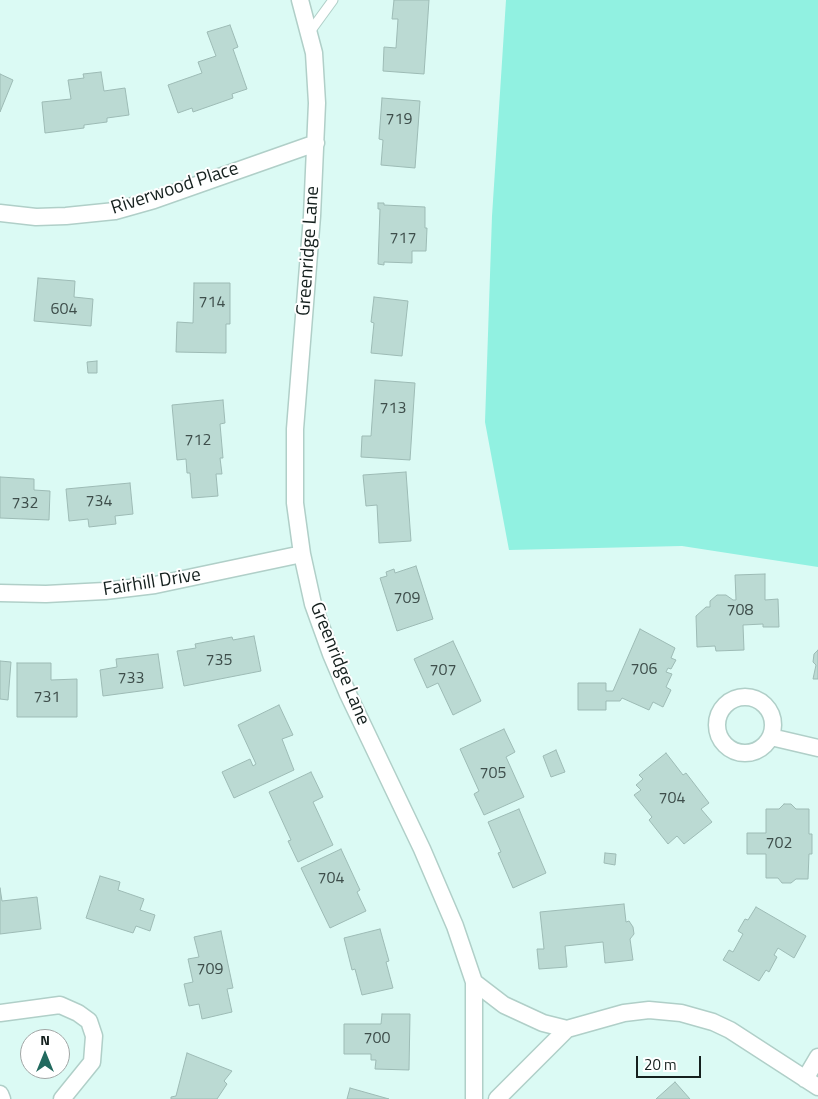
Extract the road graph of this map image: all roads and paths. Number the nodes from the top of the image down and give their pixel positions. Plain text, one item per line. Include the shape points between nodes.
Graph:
1 (300, 0) edge
2 (333, 0) edge
3 (309, 34) junction
4 (316, 142) junction
5 (0, 213) edge
6 (302, 554) junction
7 (0, 593) edge
8 (771, 737) dead end
9 (818, 748) edge
10 (474, 982) junction
11 (0, 1013) edge
12 (567, 1029) junction
13 (818, 1057) edge
14 (812, 1083) edge
15 (0, 1094) edge
16 (2, 1099) edge
17 (62, 1099) edge
18 (474, 1099) edge
19 (498, 1099) edge

1 - 3 street, Greenridge Lane
2 - 3 lane
3 - 4 street, Greenridge Lane via 314,53
4 - 5 street, Riverwood Place via 115,211 36,217
4 - 6 street, Greenridge Lane via 295,430 295,503
6 - 7 street, Fairhill Drive via 146,586 46,594
6 - 10 street, Greenridge Lane via 313,604 331,654 422,849 455,926
8 - 9 street
10 - 12 street via 504,1006 543,1023
10 - 18 street, Greenridge Lane
11 - 17 street via 60,1006 89,1021 94,1036 92,1062
12 - 14 street via 624,1013 649,1010 680,1013 730,1030
12 - 19 street
13 - 14 street
15 - 16 street

